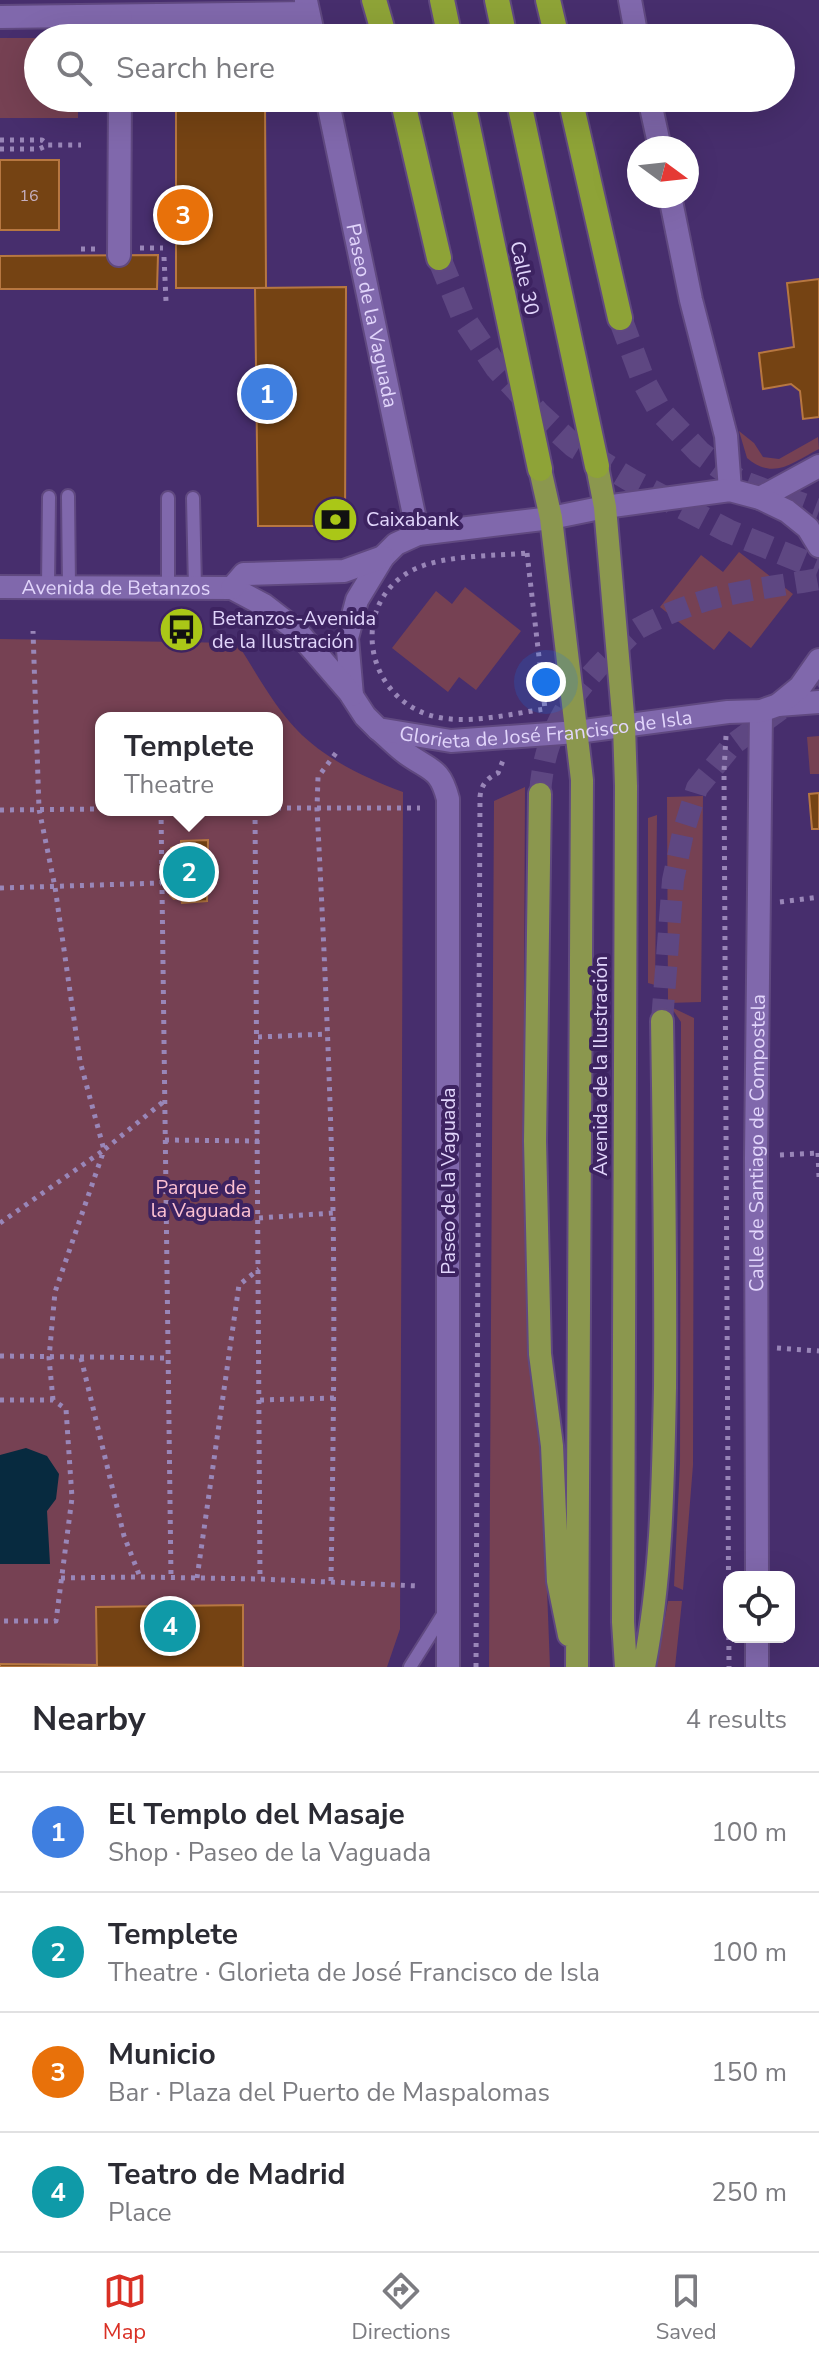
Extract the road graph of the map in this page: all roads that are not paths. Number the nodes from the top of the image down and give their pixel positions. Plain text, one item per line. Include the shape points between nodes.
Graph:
1 (374, 0) edge
2 (388, 0) edge
3 (442, 0) edge
4 (497, 0) edge
5 (548, 0) edge
6 (566, 0) edge
7 (630, 0) edge
8 (307, 7) edge
9 (0, 17) edge
10 (76, 24) edge
11 (156, 24) edge
12 (381, 24) edge
13 (391, 24) edge
14 (447, 24) edge
15 (502, 24) edge
16 (554, 24) edge
17 (569, 24) edge
18 (634, 24) edge
19 (120, 112) edge
20 (330, 112) edge
21 (406, 112) edge
22 (465, 112) edge
23 (521, 112) edge
24 (573, 112) edge
25 (583, 112) edge
26 (652, 112) edge
27 (657, 136) edge
28 (672, 208) edge
29 (119, 255) dead end
30 (439, 258) tunnel mouth
31 (597, 466) joint
32 (819, 466) edge
33 (540, 469) joint
34 (730, 490) junction
35 (68, 496) dead end
36 (49, 497) dead end
37 (168, 498) dead end
38 (193, 498) dead end
39 (760, 498) junction
40 (605, 507) junction
41 (551, 518) junction
42 (418, 534) junction
43 (819, 546) edge
44 (383, 557) junction
45 (0, 587) edge
46 (59, 587) junction
47 (168, 587) junction
48 (195, 587) junction
49 (232, 588) junction
50 (819, 660) edge
51 (352, 696) junction
52 (819, 702) edge
53 (769, 708) junction
54 (624, 726) junction
55 (378, 729) junction
56 (577, 732) junction
57 (540, 794) tunnel mouth
58 (662, 1021) tunnel mouth
59 (757, 1571) edge
60 (448, 1607) junction
61 (757, 1643) edge
62 (577, 1662) edge
63 (410, 1667) edge
64 (448, 1667) edge
65 (626, 1667) edge
66 (644, 1667) edge
67 (757, 1667) edge

1 - 12 highway
2 - 13 highway
3 - 14 highway
4 - 15 highway
5 - 16 highway
6 - 17 highway
7 - 18 street
8 - 11 street
9 - 10 street
19 - 29 street
20 - 42 street, Paseo de la Vaguada
21 - 30 highway
22 - 33 highway, Calle 30
23 - 31 highway, Calle 30
24 - 25 highway via 620,318
26 - 27 street
28 - 34 street via 726,436
31 - 40 highway, Avenida de la Ilustración
32 - 39 street
33 - 41 highway, Avenida de la Ilustración
34 - 39 street
34 - 40 street
35 - 46 lane
36 - 46 lane
37 - 47 lane
38 - 48 lane
39 - 43 street via 808,528
40 - 41 street
40 - 54 highway, Avenida de la Ilustración
41 - 42 street
41 - 56 highway, Avenida de la Ilustración
42 - 44 street
44 - 49 street, Avenida de Betanzos via 344,571 244,574
44 - 51 street via 349,622
45 - 46 street, Avenida de Betanzos
46 - 47 street, Avenida de Betanzos
47 - 48 street, Avenida de Betanzos
48 - 49 street, Avenida de Betanzos
49 - 51 street, Avenida de Betanzos via 295,629
50 - 53 street via 800,687
51 - 55 street, Glorieta de José Francisco de Isla
52 - 53 street
53 - 54 street, Glorieta de José Francisco de Isla
53 - 59 street, Calle de Santiago de Compostela via 759,904
54 - 56 street, Glorieta de José Francisco de Isla
54 - 65 highway, Avenida de la Ilustración
55 - 56 street, Glorieta de José Francisco de Isla via 451,741 507,725
55 - 60 street, Paseo de la Vaguada via 434,770 448,799
56 - 62 highway, Avenida de la Ilustración via 582,780
57 - 62 highway via 535,1141 540,1354 552,1446 558,1581
58 - 66 highway via 663,1498
60 - 63 lane
60 - 64 street, Paseo de la Vaguada
61 - 67 street

